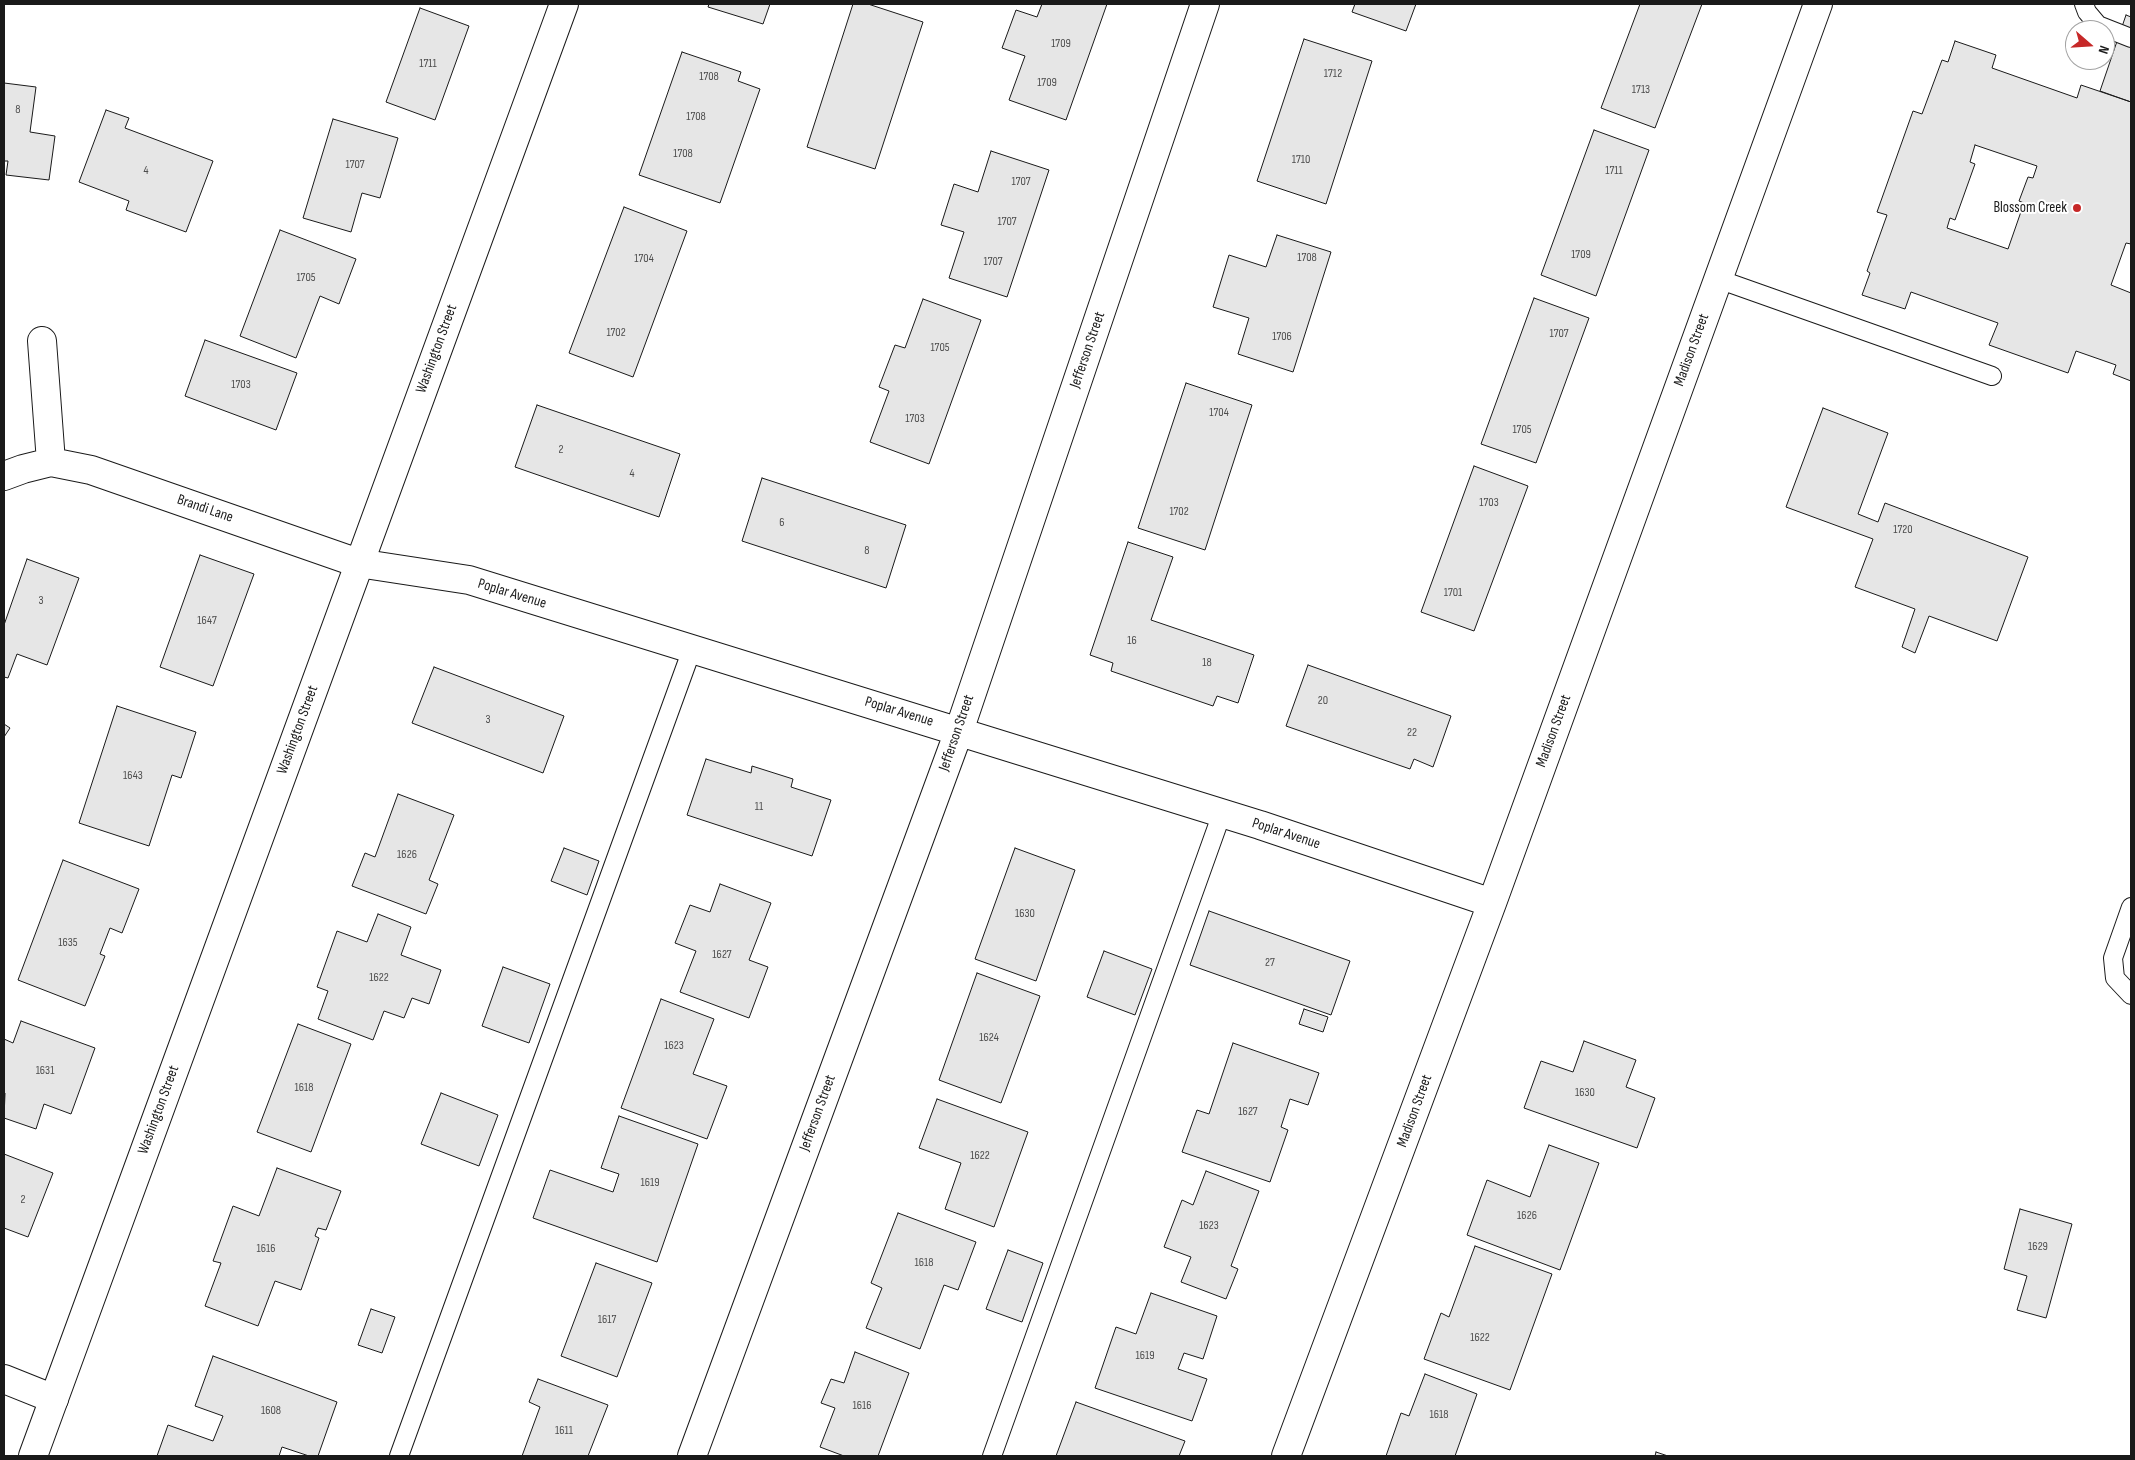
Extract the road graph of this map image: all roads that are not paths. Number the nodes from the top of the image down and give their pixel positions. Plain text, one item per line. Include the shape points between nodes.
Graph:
1 (564, 4) edge
2 (1205, 4) edge
3 (1818, 4) edge
4 (2084, 4) edge
5 (2131, 38) edge
6 (1718, 279) junction
7 (42, 340) dead end
8 (1992, 376) dead end
9 (51, 462) junction
10 (4, 476) edge
11 (358, 563) junction
12 (692, 649) junction
13 (959, 731) junction
14 (1222, 813) junction
15 (1492, 903) junction
16 (2131, 907) edge
17 (2131, 995) edge
18 (4, 1379) edge
19 (54, 1399) junction
20 (33, 1456) edge
21 (400, 1456) edge
22 (692, 1456) edge
23 (992, 1456) edge
24 (1286, 1456) edge

1 - 11 street, Washington Street
2 - 13 street, Jefferson Street
3 - 6 street, Madison Street
4 - 5 lane via 2098,25
6 - 8 lane
6 - 15 street, Madison Street
7 - 9 street
9 - 10 street, Brandi Lane
9 - 11 street, Brandi Lane via 123,480
11 - 12 street, Poplar Avenue via 468,580
11 - 19 street, Washington Street
12 - 13 street, Poplar Avenue
12 - 21 lane
13 - 14 street, Poplar Avenue
13 - 22 street, Jefferson Street
14 - 15 street, Poplar Avenue
14 - 23 lane
15 - 24 street, Madison Street
16 - 17 lane via 2113,958 2115,978
18 - 19 street
19 - 20 street, Washington Street

